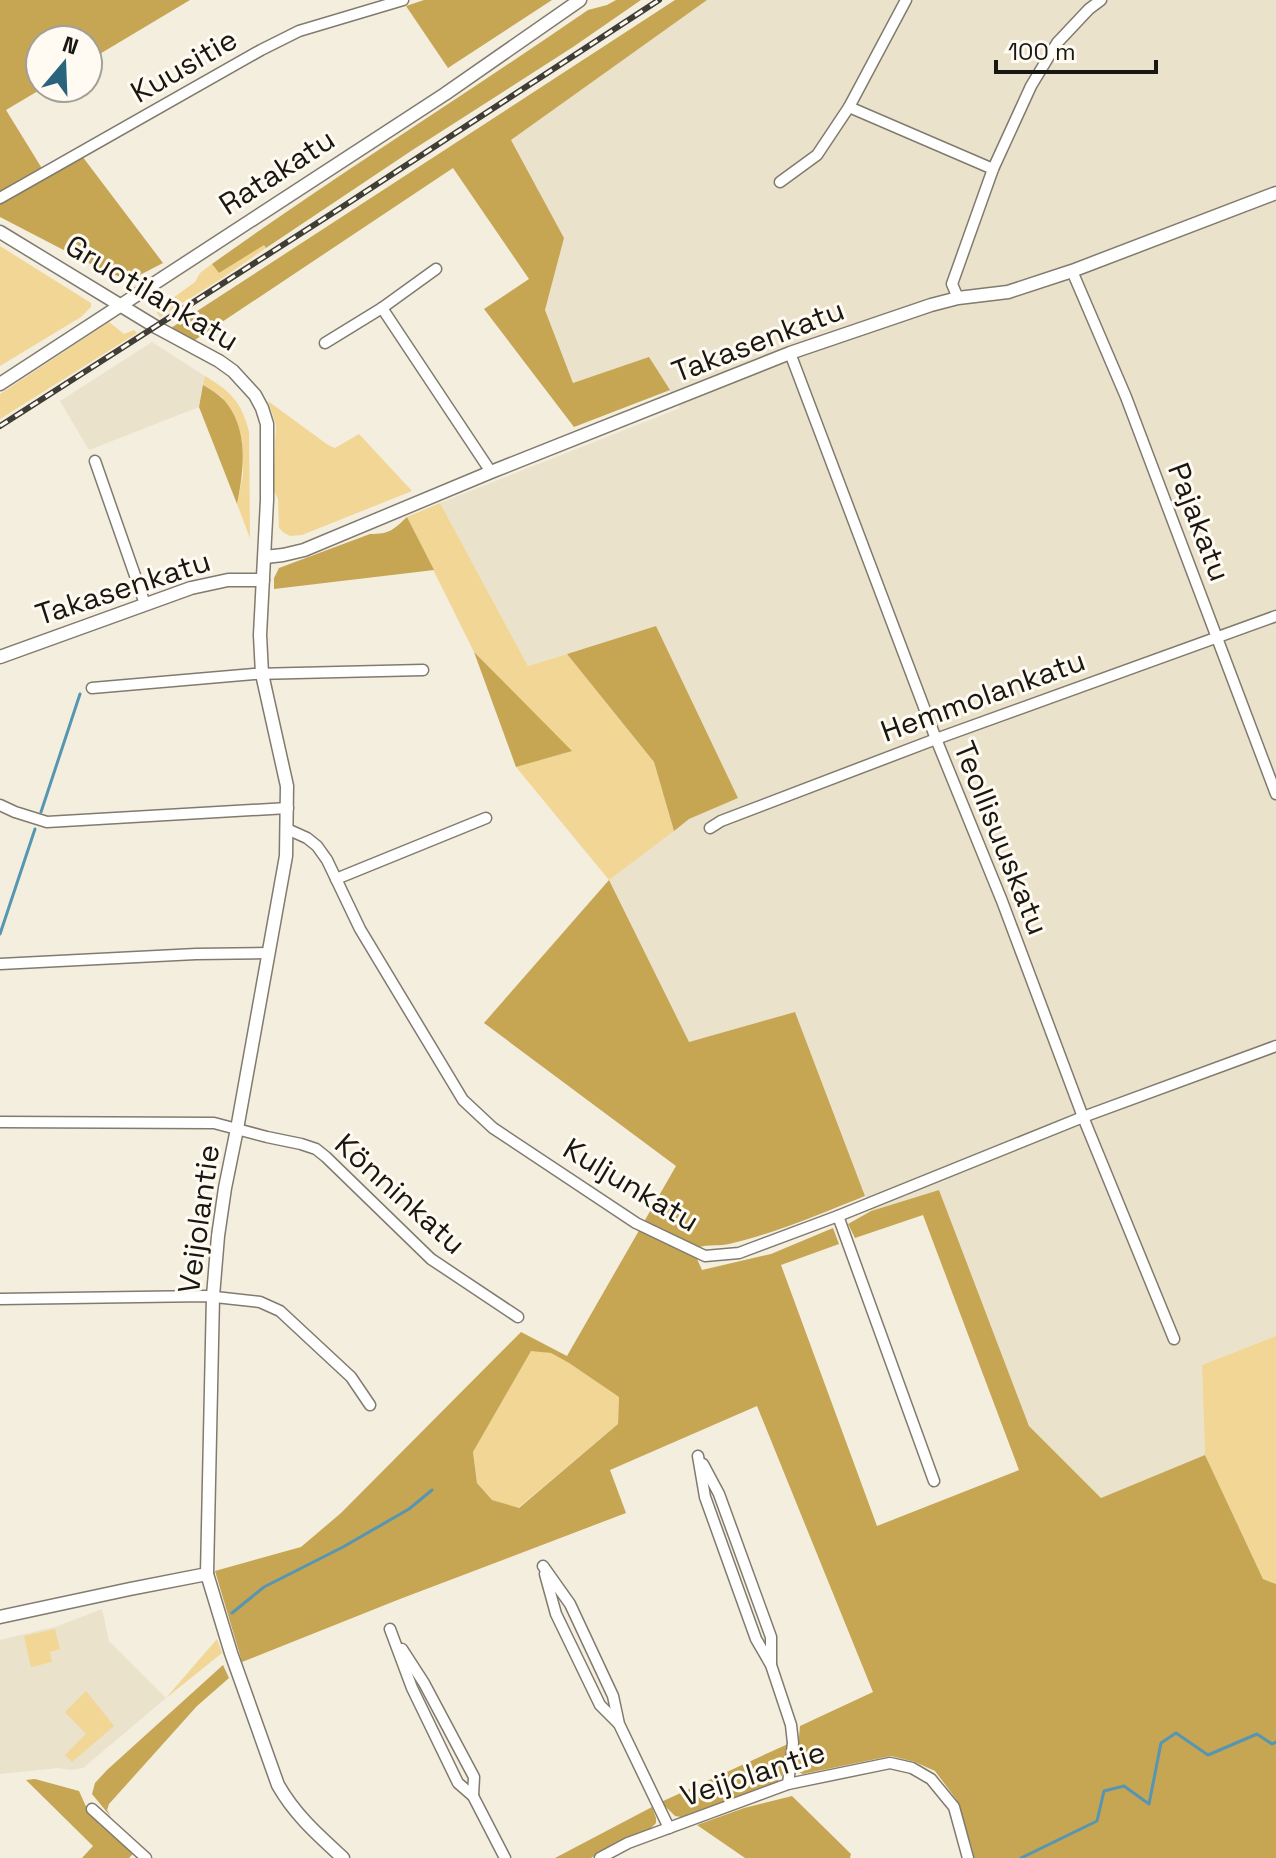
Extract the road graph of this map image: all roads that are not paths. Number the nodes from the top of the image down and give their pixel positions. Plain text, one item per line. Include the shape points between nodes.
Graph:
1 (403, 0) edge
2 (580, 0) edge
3 (906, 0) edge
4 (1101, 0) edge
5 (1085, 5) edge
6 (849, 107) junction
7 (993, 169) junction
8 (780, 182) dead end
9 (1276, 193) edge
10 (0, 198) edge
11 (0, 232) edge
12 (436, 269) dead end
13 (1072, 271) junction
14 (958, 298) junction
15 (122, 305) junction
16 (382, 308) junction
17 (325, 343) dead end
18 (790, 353) junction
19 (0, 384) edge
20 (95, 461) dead end
21 (491, 472) junction
22 (265, 557) junction
23 (263, 580) junction
24 (145, 604) junction
25 (1276, 616) edge
26 (1217, 636) junction
27 (2, 654) edge
28 (423, 670) dead end
29 (262, 674) junction
30 (92, 688) dead end
31 (936, 739) junction
32 (1276, 794) edge
33 (0, 805) edge
34 (288, 808) junction
35 (486, 818) dead end
36 (710, 828) dead end
37 (287, 829) junction
38 (336, 879) junction
39 (269, 953) junction
40 (0, 964) edge
41 (1276, 1046) edge
42 (1083, 1117) junction
43 (0, 1122) edge
44 (237, 1129) junction
45 (838, 1216) junction
46 (213, 1296) junction
47 (0, 1299) edge
48 (518, 1317) dead end
49 (1174, 1339) dead end
50 (370, 1405) dead end
51 (934, 1481) dead end
52 (207, 1574) junction
53 (0, 1617) edge
54 (771, 1665) junction
55 (619, 1724) junction
56 (788, 1784) junction
57 (473, 1796) junction
58 (92, 1809) dead end
59 (669, 1828) junction
60 (146, 1858) edge
61 (343, 1858) edge
62 (505, 1858) edge
63 (600, 1858) edge
64 (968, 1858) edge

1 - 10 street, Kuusitie via 299,31
2 - 15 street, Ratakatu
3 - 6 street
4 - 5 street
5 - 7 street via 1031,86
6 - 7 street
6 - 8 street via 817,155
7 - 14 street via 952,284
9 - 13 street, Takasenkatu
11 - 15 street, Gruotilankatu
12 - 16 street
13 - 14 street, Takasenkatu via 1008,292
13 - 26 street, Pajakatu
14 - 18 street, Takasenkatu
15 - 19 street, Ratakatu
15 - 22 street, Gruotilankatu via 219,361 255,395 267,424
16 - 17 street
16 - 21 street
18 - 21 street, Takasenkatu
18 - 31 street, Teollisuuskatu
20 - 24 street
21 - 22 street, Takasenkatu via 304,550
22 - 23 street, Veijolantie
23 - 24 street, Takasenkatu via 228,580
23 - 29 street, Veijolantie
24 - 27 street, Takasenkatu
25 - 26 street, Hemmolankatu
26 - 31 street, Hemmolankatu
26 - 32 street, Pajakatu
28 - 29 street
29 - 30 street
29 - 34 street, Veijolantie
31 - 36 street, Hemmolankatu
31 - 42 street, Teollisuuskatu
33 - 34 street via 47,822
34 - 37 street, Veijolantie
35 - 38 street
37 - 38 street, Kuljunkatu via 317,846
37 - 39 street, Veijolantie
38 - 45 street, Kuljunkatu via 454,1087 493,1128 636,1223 705,1256 739,1253
39 - 40 street
39 - 44 street, Veijolantie
41 - 42 street, Kuljunkatu
42 - 45 street, Kuljunkatu
42 - 49 street, Teollisuuskatu
43 - 44 street, Könninkatu via 214,1123
44 - 46 street, Veijolantie via 219,1224
44 - 48 street, Könninkatu via 316,1149 431,1259
45 - 51 street
46 - 47 street
46 - 50 street via 260,1302 280,1311 351,1377
46 - 52 street, Veijolantie
52 - 53 street
52 - 61 street, Veijolantie via 278,1785 302,1821
54 - 54 street via 771,1637 719,1494 698,1456 705,1497 756,1639
54 - 56 street via 791,1725
55 - 55 street via 613,1696 570,1604 543,1566 556,1614 600,1705
55 - 59 street
56 - 59 street, Veijolantie
56 - 64 street, Veijolantie via 890,1763 912,1768 931,1779 954,1807
57 - 57 street via 474,1777 390,1629 458,1783
57 - 62 street
58 - 60 street
59 - 63 street, Veijolantie

